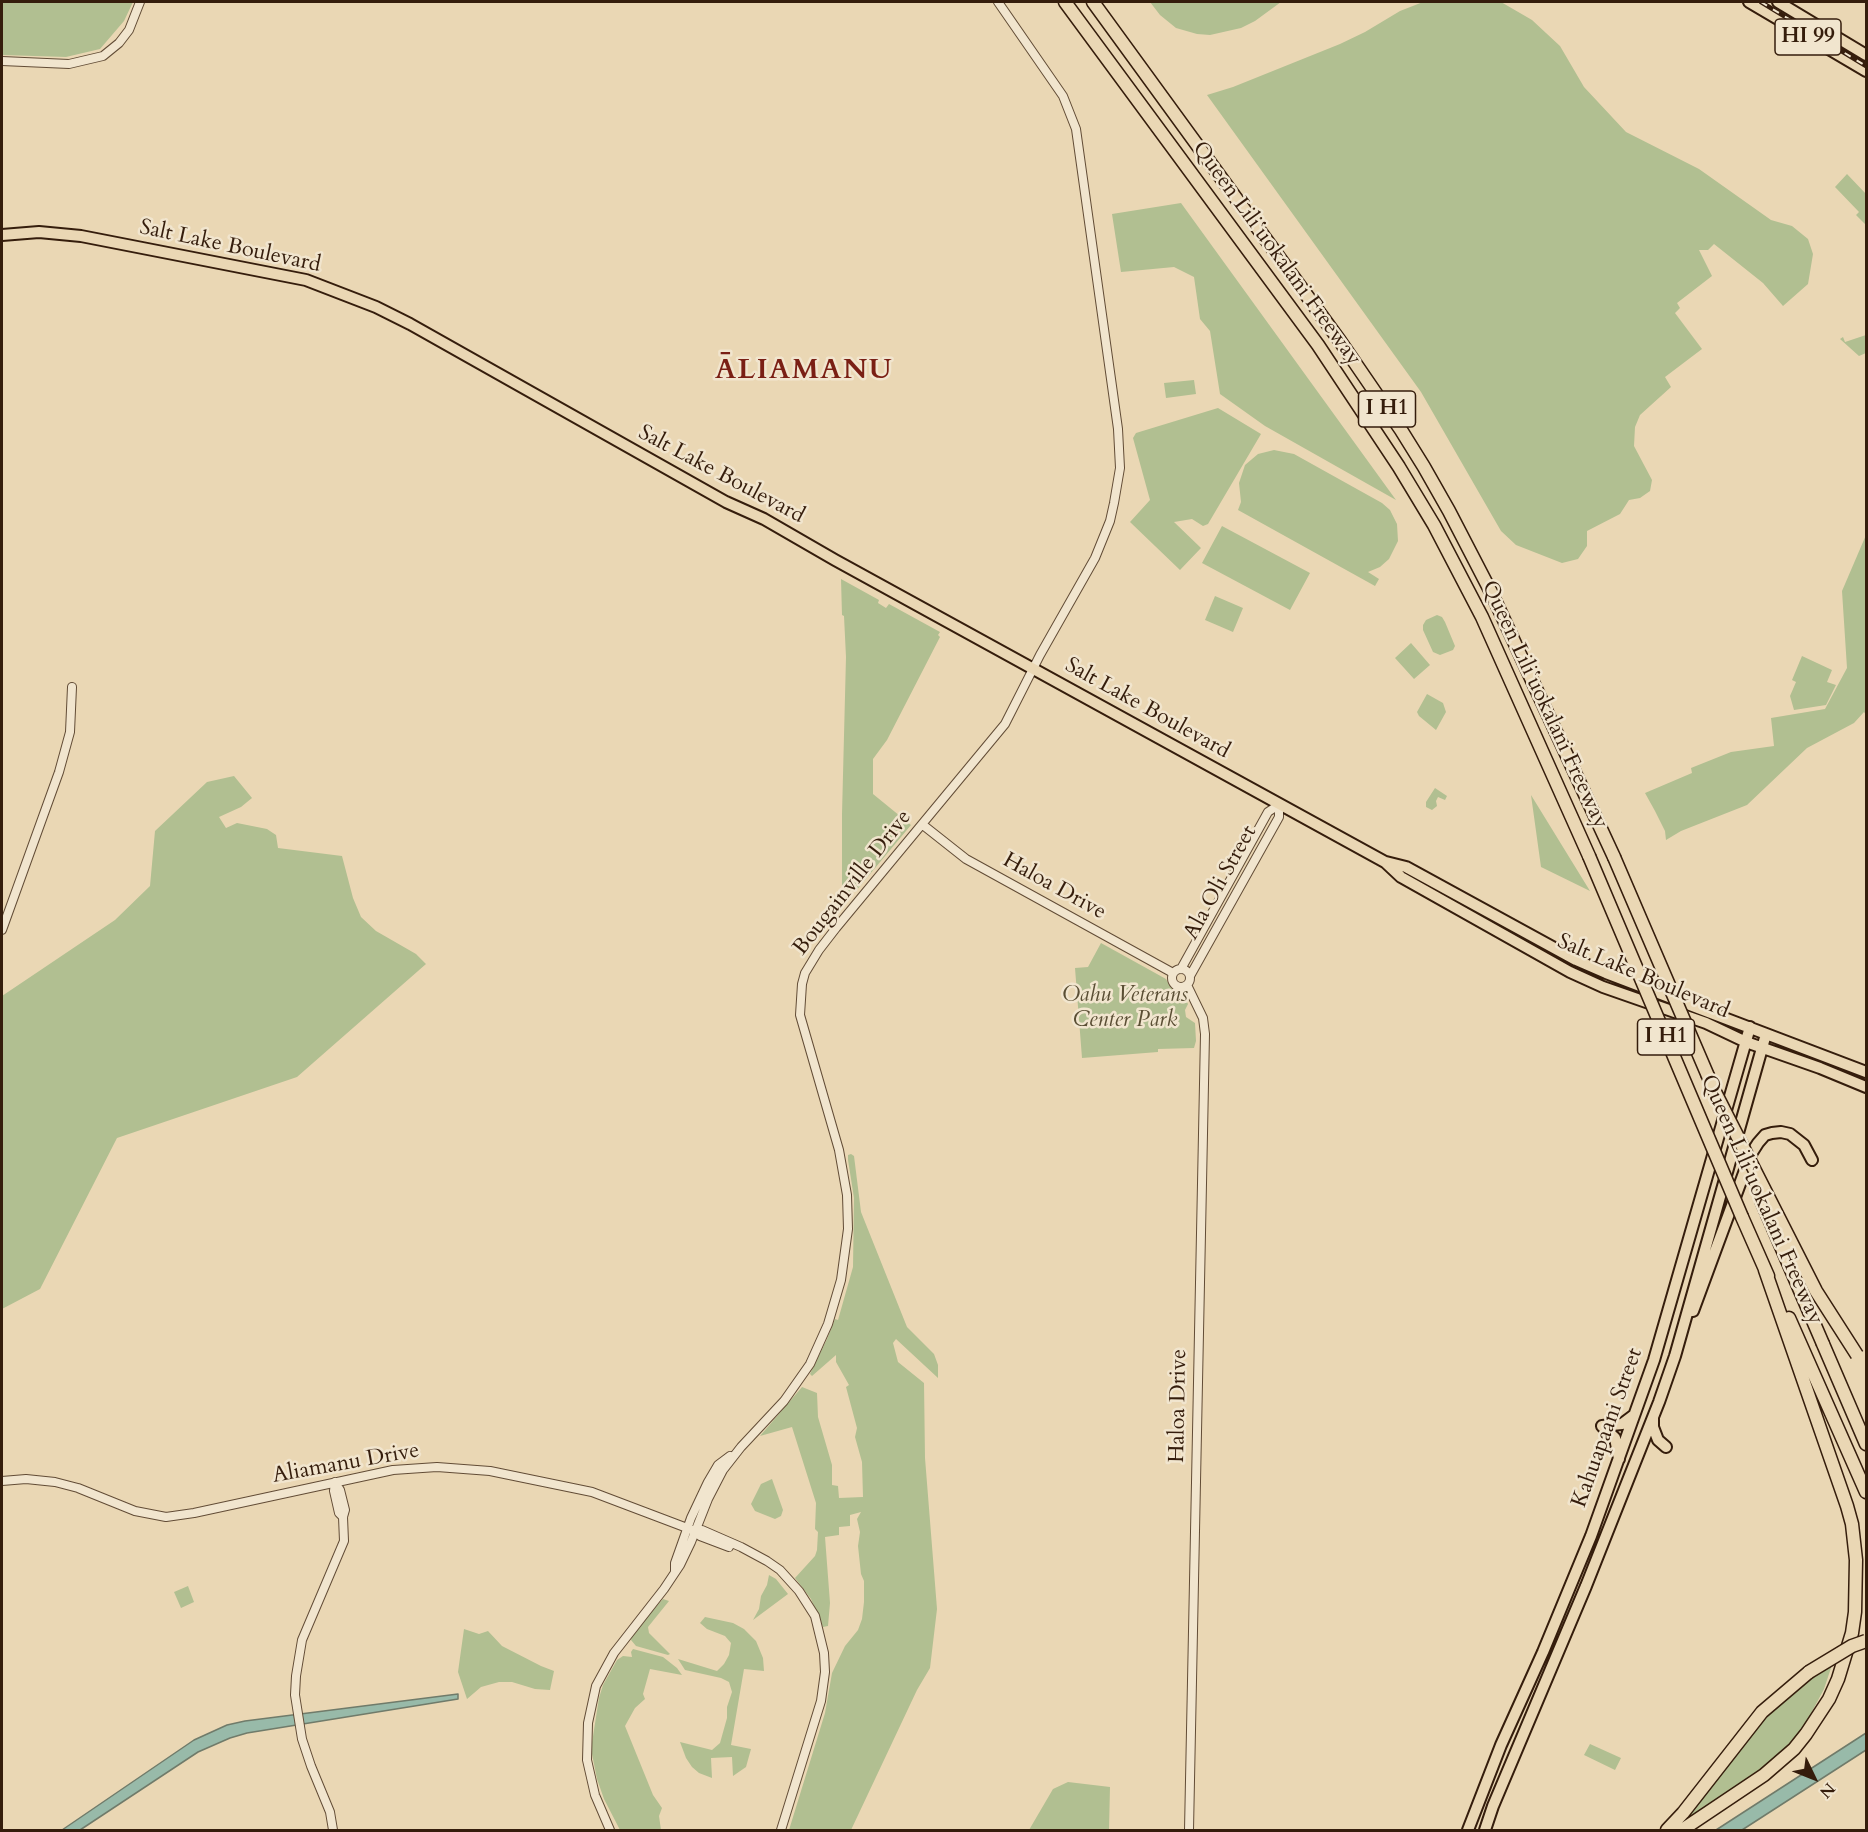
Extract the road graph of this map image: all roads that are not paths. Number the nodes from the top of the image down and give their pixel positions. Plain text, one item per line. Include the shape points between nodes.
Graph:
1 (140, 2) edge
2 (998, 2) edge
3 (1065, 2) edge
4 (1093, 2) edge
5 (1749, 2) edge
6 (1778, 2) edge
7 (1866, 55) edge
8 (2, 61) edge
9 (1866, 71) edge
10 (2, 235) edge
11 (1033, 669) junction
12 (72, 687) dead end
13 (1279, 804) junction
14 (922, 825) junction
15 (1385, 862) junction
16 (2, 930) edge
17 (1181, 969) junction
18 (1173, 973) junction
19 (1190, 976) junction
20 (1187, 985) junction
21 (1750, 1027) junction
22 (1766, 1034) junction
23 (1746, 1042) junction
24 (1762, 1047) junction
25 (1866, 1072) edge
26 (1866, 1087) edge
27 (1716, 1094) junction
28 (1812, 1161) dead end
29 (1795, 1339) junction
30 (1675, 1356) junction
31 (1862, 1358) edge
32 (1634, 1415) junction
33 (1653, 1416) junction
34 (1866, 1444) edge
35 (1666, 1447) dead end
36 (1619, 1460) junction
37 (2, 1481) edge
38 (335, 1482) junction
39 (1866, 1492) edge
40 (692, 1530) junction
41 (1866, 1641) edge
42 (333, 1830) edge
43 (610, 1830) edge
44 (781, 1830) edge
45 (1189, 1830) edge
46 (1468, 1830) edge
47 (1485, 1830) edge
48 (1667, 1830) edge
49 (1682, 1830) edge

1 - 8 street via 129,30 103,56 69,63
2 - 11 street, Bougainville Drive via 1063,96 1076,129 1118,429 1120,468 1110,521 1095,558
3 - 29 highway, Queen Liliʻuokalani Freeway / I H1, bridge via 1318,345 1434,525 1482,617 1589,856
4 - 27 highway, Queen Liliʻuokalani Freeway / I H1, bridge via 1340,341 1424,467 1492,594 1614,857
5 - 9 main road, HI 99
6 - 7 main road, HI 99
10 - 11 main road, Salt Lake Boulevard via 39,232 81,236 306,280 376,307
11 - 13 main road, Salt Lake Boulevard
11 - 14 street, Bougainville Drive via 1005,724
12 - 16 street via 70,732 59,772
13 - 15 main road, Salt Lake Boulevard
13 - 17 street, Ala Oli Street via 1268,812
13 - 19 street, Ala Oli Street via 1279,817
14 - 18 street, Haloa Drive via 966,859
14 - 40 street, Bougainville Drive via 810,963 802,984 802,1025 843,1166 847,1196 842,1280 828,1324 810,1364 784,1401 741,1447 718,1465
15 - 21 main road, Salt Lake Boulevard via 1406,867 1585,964
15 - 23 main road, Salt Lake Boulevard via 1401,877 1569,972
17 - 18 street
17 - 19 street
18 - 20 street via 1171,979 1176,986
19 - 20 street
20 - 45 street, Haloa Drive via 1203,1018 1204,1035
21 - 22 main road, Salt Lake Boulevard
21 - 23 main road, Kahuapaani Street
22 - 24 main road, Kahuapaani Street
22 - 25 main road, Salt Lake Boulevard
23 - 24 main road, Salt Lake Boulevard
23 - 32 main road, Kahuapaani Street via 1658,1350
24 - 26 main road, Salt Lake Boulevard
24 - 30 main road, Kahuapaani Street
27 - 31 highway, bridge via 1816,1291
27 - 34 highway, Queen Liliʻuokalani Freeway / I H1, bridge
28 - 30 main road via 1804,1145 1790,1134 1772,1133 1758,1143
29 - 39 highway, Queen Liliʻuokalani Freeway / I H1
29 - 49 highway via 1852,1524 1857,1577 1852,1633 1829,1699 1800,1742 1764,1775
30 - 33 main road, Kahuapaani Street
32 - 36 main road, Kahuapaani Street
32 - 36 main road via 1622,1424 1602,1426 1615,1438
33 - 35 main road via 1658,1440
33 - 47 main road, Kahuapaani Street
36 - 46 main road, Kahuapaani Street
37 - 38 street, Aliamanu Drive via 55,1482 135,1511 166,1517
38 - 40 street, Aliamanu Drive via 404,1469 437,1467 490,1472 592,1492
38 - 42 street via 345,1510 344,1541 302,1640 296,1676 300,1731
40 - 43 street, Bougainville Drive via 675,1563 675,1571 614,1653 593,1696 586,1735 587,1760 595,1795
40 - 44 street, Aliamanu Drive via 702,1530 741,1547 780,1570 815,1616 824,1653 821,1701
41 - 48 highway, bridge via 1809,1672 1762,1712

